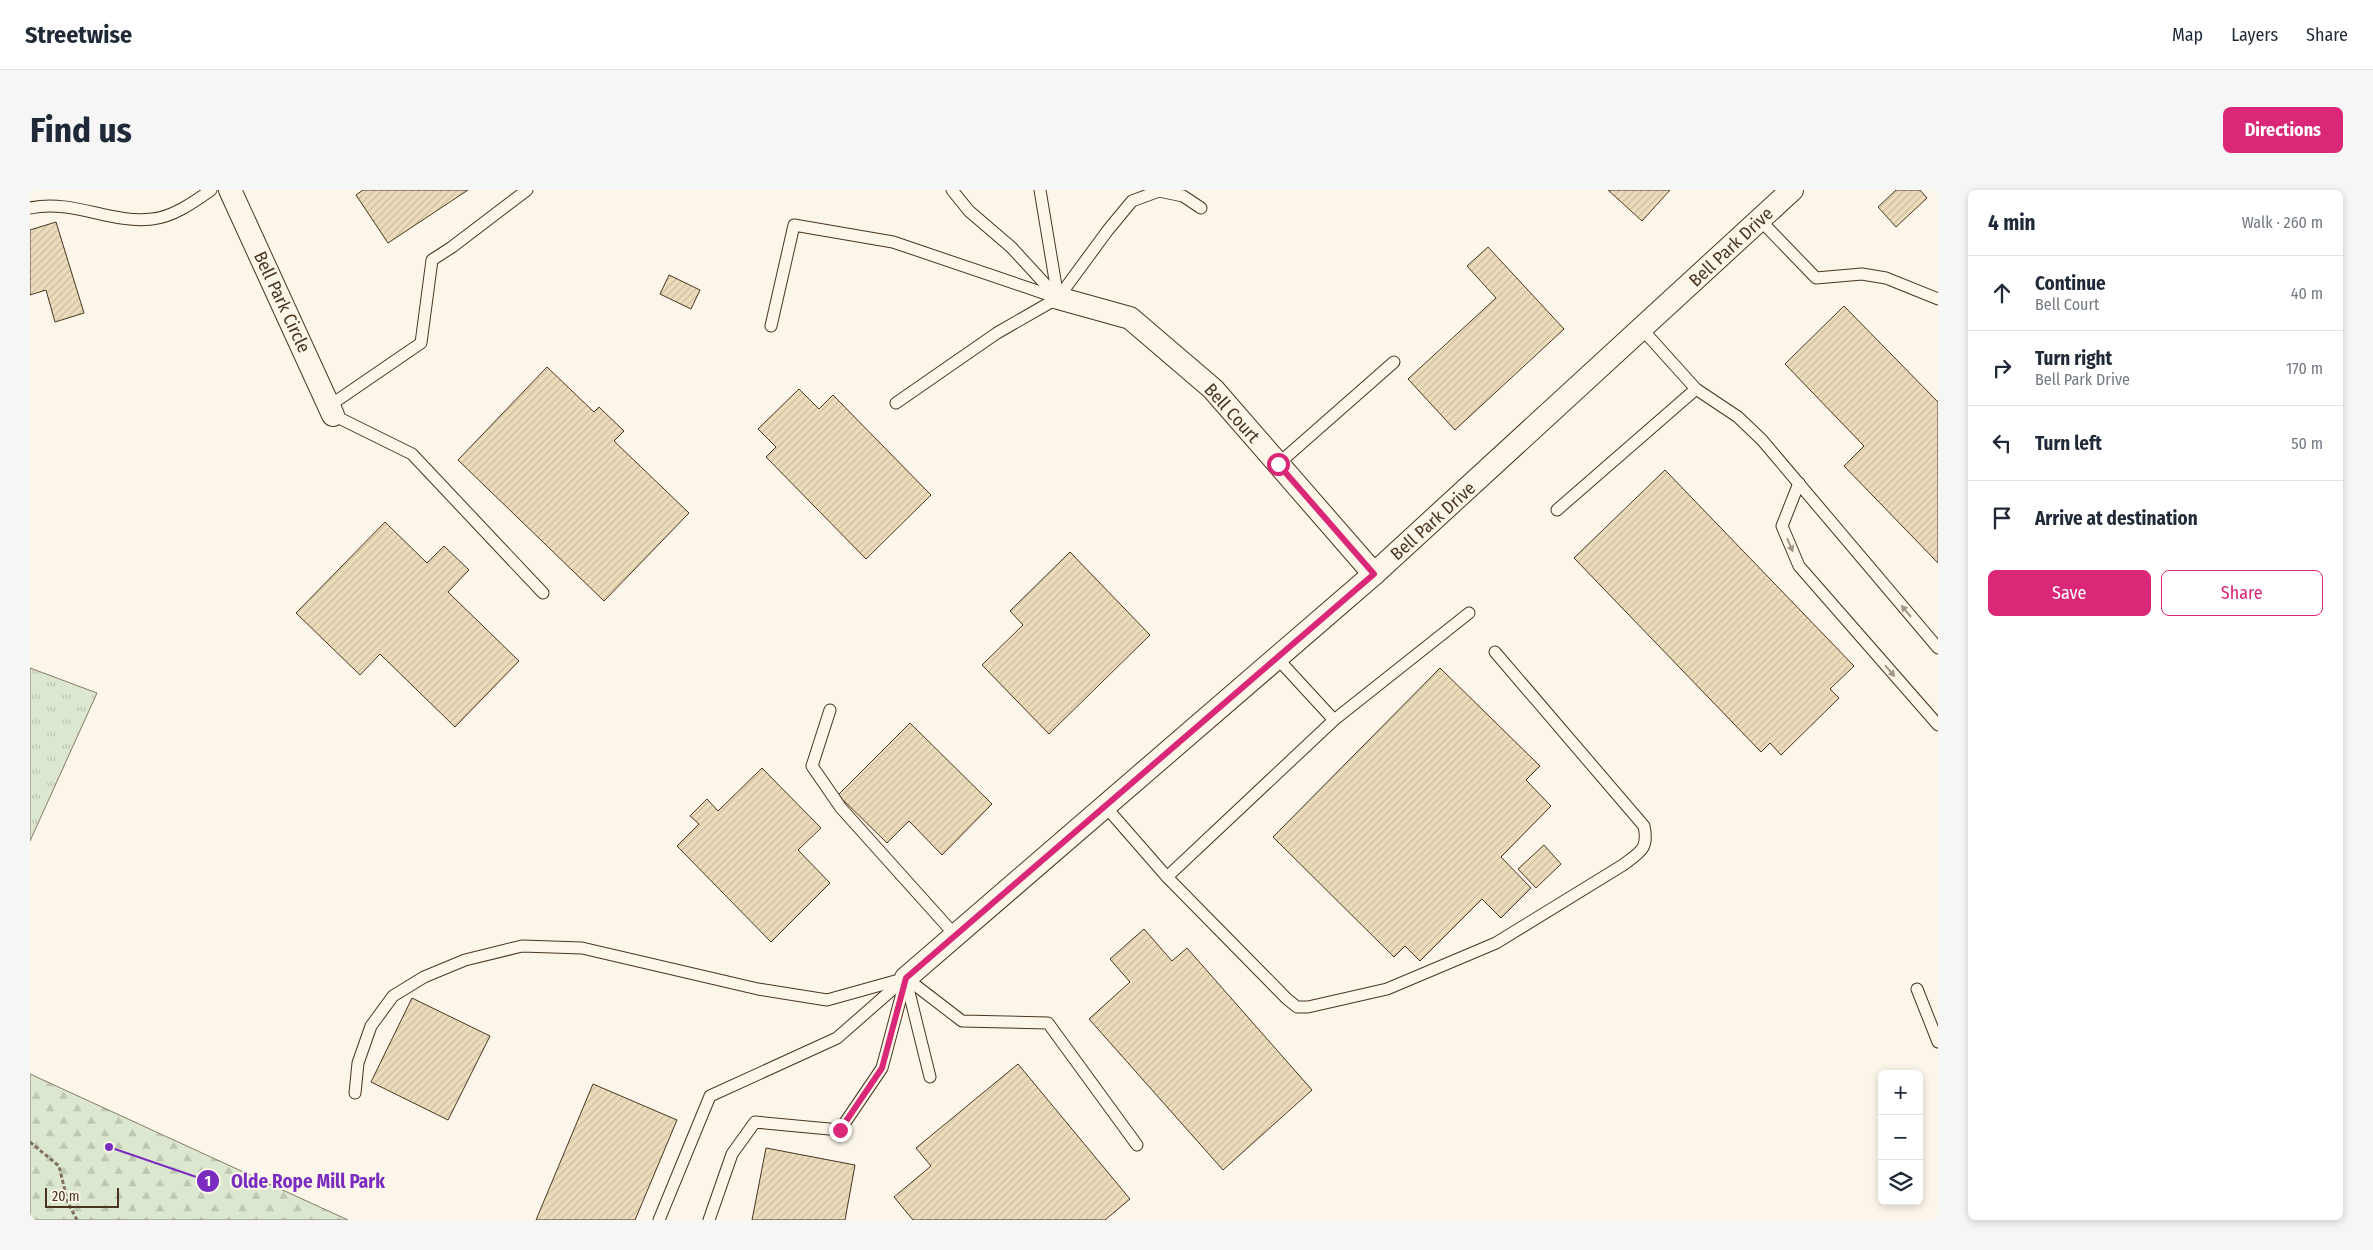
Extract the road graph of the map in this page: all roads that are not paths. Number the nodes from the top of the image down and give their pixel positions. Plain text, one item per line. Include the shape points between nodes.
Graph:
1 (211, 190) edge
2 (230, 190) edge
3 (527, 190) edge
4 (952, 190) edge
5 (1040, 190) edge
6 (1792, 190) edge
7 (30, 208) edge
8 (1201, 208) dead end
9 (1760, 220) junction
10 (1058, 298) junction
11 (1938, 299) edge
12 (770, 326) dead end
13 (1642, 330) junction
14 (1394, 362) dead end
15 (1696, 389) junction
16 (896, 403) dead end
17 (331, 410) junction
18 (1278, 464) junction
19 (1798, 483) junction
20 (1557, 510) dead end
21 (1374, 574) junction
22 (543, 593) dead end
23 (1469, 613) dead end
24 (1938, 648) edge
25 (1495, 652) dead end
26 (1278, 658) junction
27 (830, 710) dead end
28 (1334, 720) junction
29 (1938, 725) edge
30 (1105, 806) junction
31 (1167, 876) junction
32 (955, 935) junction
33 (906, 978) junction
34 (1917, 989) dead end
35 (1938, 1042) edge
36 (930, 1077) dead end
37 (355, 1093) dead end
38 (1137, 1146) dead end
39 (659, 1220) edge
40 (709, 1220) edge

1 - 7 lane via 190,206 154,220 120,218 68,206
2 - 17 street, Bell Park Circle
3 - 17 lane via 432,260 421,343
4 - 10 lane via 969,211 1010,247
5 - 10 lane
6 - 9 street, Bell Park Drive
8 - 10 lane via 1183,196 1159,191 1132,201
9 - 11 lane via 1816,278 1862,274 1886,278
9 - 13 street, Bell Park Drive
10 - 12 lane via 893,242 794,225
10 - 16 lane via 997,333
10 - 18 street, Bell Court via 1130,318 1213,390
13 - 15 lane
13 - 21 street, Bell Park Drive
14 - 18 lane
15 - 19 lane via 1738,417
15 - 20 lane
17 - 22 lane via 412,454
18 - 21 street, Bell Court
24 -> 19 lane
19 -> 29 lane via 1782,526 1799,566
21 - 26 street, Bell Park Drive
23 - 28 lane
25 - 31 lane via 1644,826 1647,839 1641,852 1623,865 1496,943 1388,989 1308,1007 1297,1006 1287,999
26 - 28 lane
26 - 30 street, Bell Park Drive
27 - 32 lane via 812,766 841,808
28 - 31 lane
30 - 31 lane
30 - 32 street, Bell Park Drive
32 - 33 street, Bell Park Drive
33 - 36 lane
33 - 37 lane via 827,1000 758,989 582,948 522,946 465,960 424,977 393,996 371,1026 358,1063
33 - 38 lane via 962,1021 1048,1023
33 - 39 lane via 837,1038 710,1096
33 - 40 lane via 882,1068 840,1130 755,1122 732,1154
34 - 35 lane

